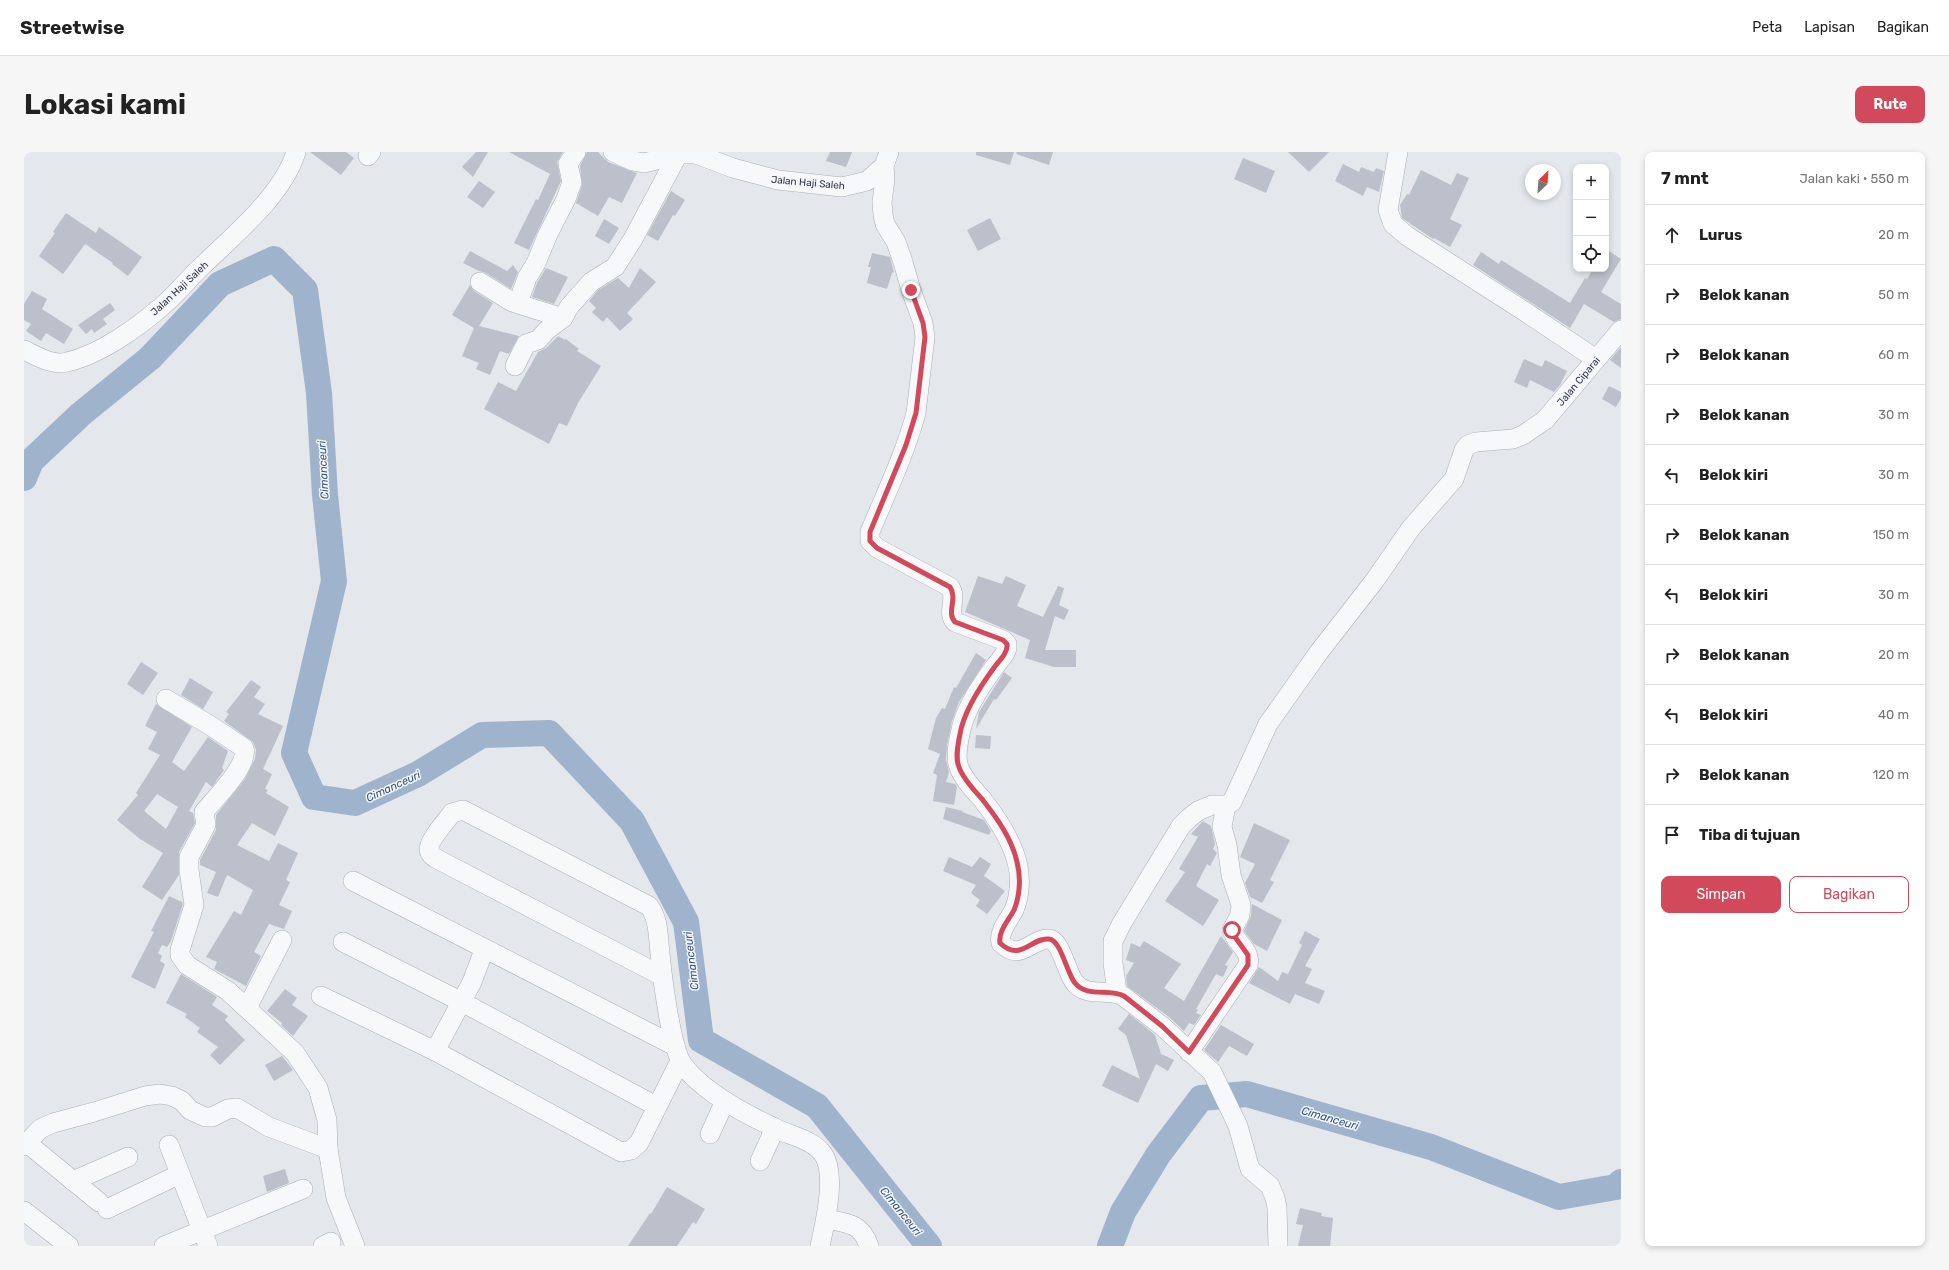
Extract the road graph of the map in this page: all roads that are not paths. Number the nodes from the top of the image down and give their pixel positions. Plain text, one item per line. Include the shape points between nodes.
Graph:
1 (296, 152) edge
2 (576, 152) edge
3 (613, 152) edge
4 (1398, 152) edge
5 (677, 156) junction
6 (886, 159) edge
7 (480, 282) dead end
8 (518, 303) junction
9 (563, 318) junction
10 (1621, 330) edge
11 (24, 350) edge
12 (1596, 359) junction
13 (515, 366) dead end
14 (166, 699) dead end
15 (1226, 805) junction
16 (353, 881) dead end
17 (282, 940) dead end
18 (344, 942) dead end
19 (484, 950) junction
20 (662, 976) junction
21 (1117, 992) junction
22 (321, 996) dead end
23 (462, 1002) junction
24 (247, 1008) junction
25 (435, 1051) junction
26 (1189, 1052) junction
27 (677, 1053) junction
28 (725, 1101) junction
29 (656, 1106) junction
30 (775, 1128) junction
31 (710, 1134) dead end
32 (25, 1144) edge
33 (169, 1144) dead end
34 (328, 1149) junction
35 (128, 1157) dead end
36 (760, 1161) dead end
37 (180, 1174) junction
38 (73, 1181) junction
39 (303, 1189) dead end
40 (24, 1211) edge
41 (826, 1219) junction
42 (205, 1238) edge
43 (69, 1246) edge
44 (164, 1246) edge
45 (355, 1246) edge
46 (820, 1246) edge
47 (869, 1246) edge
48 (1278, 1246) edge

1 - 11 street, Jalan Haji Saleh via 288,174 270,197 223,247 156,311 109,344 68,362 55,363
2 - 8 street via 568,164 572,182 566,199 527,278
3 - 5 street, Jalan Haji Saleh via 644,163
4 - 12 street via 1388,210 1393,224 1407,236
5 - 6 street, Jalan Haji Saleh via 696,154 733,168 778,180 842,187 867,181
5 - 9 street via 633,239 615,267 584,290
6 - 21 street via 883,215 903,262 923,323 925,337 916,413 906,445 870,532 870,541 877,548 950,587 954,596 952,616 955,622 1003,640 1007,644 1006,652 986,678 962,725 957,761 961,773 993,812 1010,841 1020,874 1018,898 1001,932 1000,943 1008,948 1022,950 1041,941 1051,940 1057,945 1071,977 1079,987 1095,992
7 - 8 street via 512,302
8 - 9 street
9 - 13 street via 538,340 526,344
10 - 12 street, Jalan Ciparai
12 - 15 street, Jalan Ciparai via 1545,420 1533,430 1513,439 1468,445 1454,479 1411,528 1268,724 1236,795 1232,802
14 - 24 street via 211,726 245,751 234,776 204,812 206,825 189,857 194,905 180,955 187,965 228,991
15 - 21 street via 1212,805 1198,811 1181,826 1122,923 1113,941
15 - 26 street via 1222,827 1231,875 1241,905 1240,915 1232,930 1249,959 1248,965 1225,1001
16 - 19 street
17 - 24 street
18 - 23 street
19 - 23 street
19 - 27 street
20 - 20 street via 656,923 652,910 646,904 463,810 452,813 431,842 429,852 437,859
20 - 27 street
21 - 26 street via 1162,1026
22 - 25 street
23 - 25 street
23 - 29 street
24 - 34 street via 295,1053 318,1088 327,1120
25 - 29 street via 621,1152 635,1148
26 - 48 street via 1205,1065 1216,1080 1238,1126 1250,1169 1270,1186 1277,1207
27 - 28 street via 689,1073
27 - 29 street
28 - 30 street
28 - 31 street
30 - 36 street
30 - 41 street via 806,1141 823,1154 829,1178
32 - 34 street via 40,1129 53,1123 160,1094 182,1101 190,1110 205,1117 237,1108 269,1128
32 - 38 street
33 - 37 street
34 - 45 street via 336,1198
35 - 38 street
37 - 38 street via 103,1206
37 - 42 street
39 - 42 street
40 - 43 street
41 - 46 street
41 - 47 street via 850,1223 866,1236
42 - 44 street

